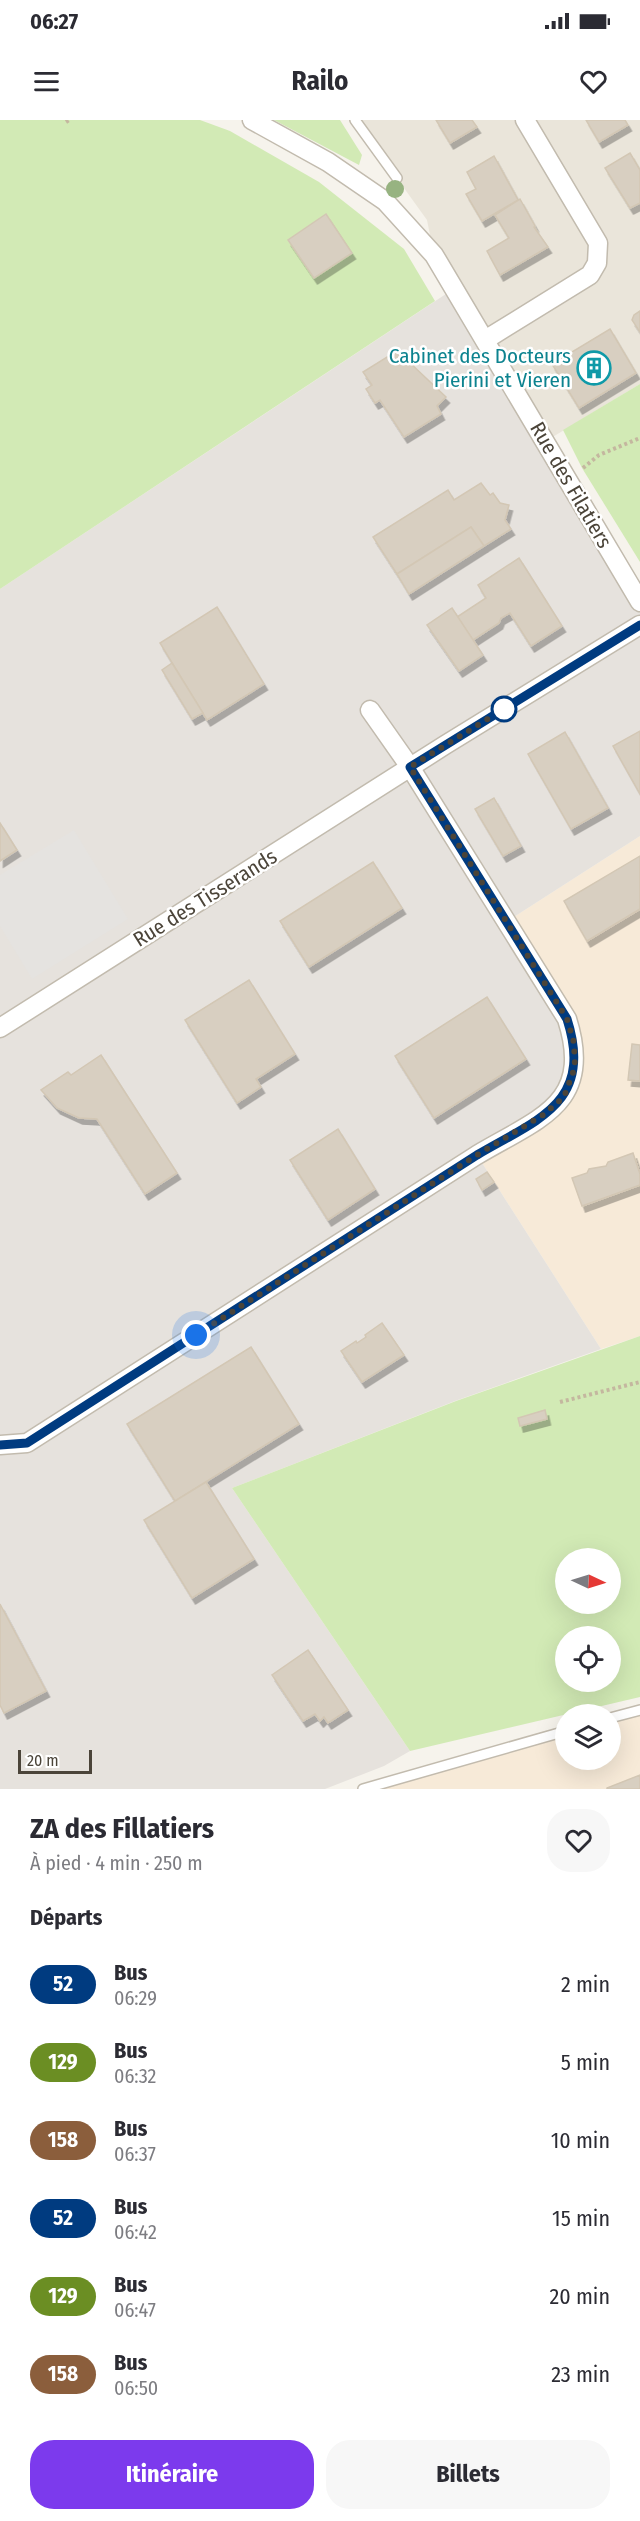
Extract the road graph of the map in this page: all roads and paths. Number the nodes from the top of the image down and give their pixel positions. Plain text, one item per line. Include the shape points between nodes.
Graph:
1 (252, 120) edge
2 (354, 120) edge
3 (525, 120) edge
4 (397, 178) dead end
5 (485, 339) junction
6 (640, 438) edge
7 (568, 479) junction
8 (640, 602) edge
9 (640, 625) edge
10 (370, 710) dead end
11 (410, 767) junction
12 (0, 1028) edge
13 (640, 1382) edge
14 (560, 1402) dead end
15 (0, 1445) edge
16 (640, 1710) edge
17 (621, 1715) edge
18 (555, 1734) edge
19 (363, 1789) edge

1 - 5 street, Rue des Filatiers via 328,162 385,201 434,255
2 - 4 lane
3 - 5 street via 597,243 597,263 590,275
5 - 7 street, Rue des Filatiers
6 - 7 path via 599,455
7 - 8 street, Rue des Filatiers
9 - 11 street, Rue des Tisserands
10 - 11 street
11 - 12 street, Rue des Tisserands
11 - 15 street via 567,1019 575,1067 564,1097 543,1115 27,1443
13 - 14 path
16 - 17 lane
18 - 19 lane

